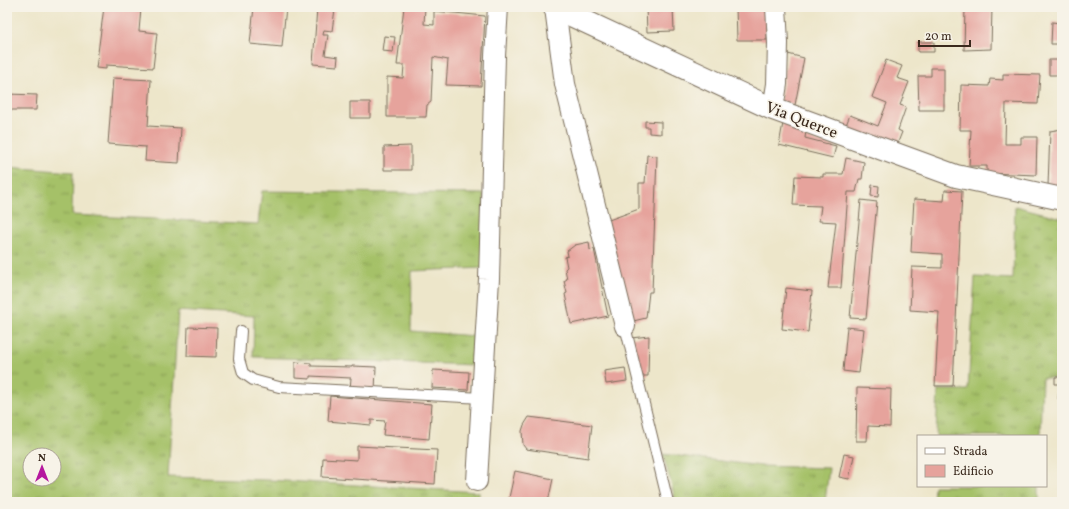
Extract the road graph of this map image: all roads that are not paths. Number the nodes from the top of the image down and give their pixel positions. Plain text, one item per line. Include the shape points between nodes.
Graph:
1 (498, 7) edge
2 (554, 7) edge
3 (776, 7) edge
4 (773, 109) junction
5 (1062, 199) edge
6 (625, 326) joint
7 (241, 331) dead end
8 (482, 398) junction
9 (477, 481) dead end
10 (668, 502) edge

1 - 8 street via 489,279
2 - 4 street, Via Querce
2 - 6 street via 565,84
3 - 4 street via 777,84
4 - 5 street, Via Querce via 956,176
6 - 10 lane
7 - 8 lane via 240,359 243,373 253,380 279,387
8 - 9 street

